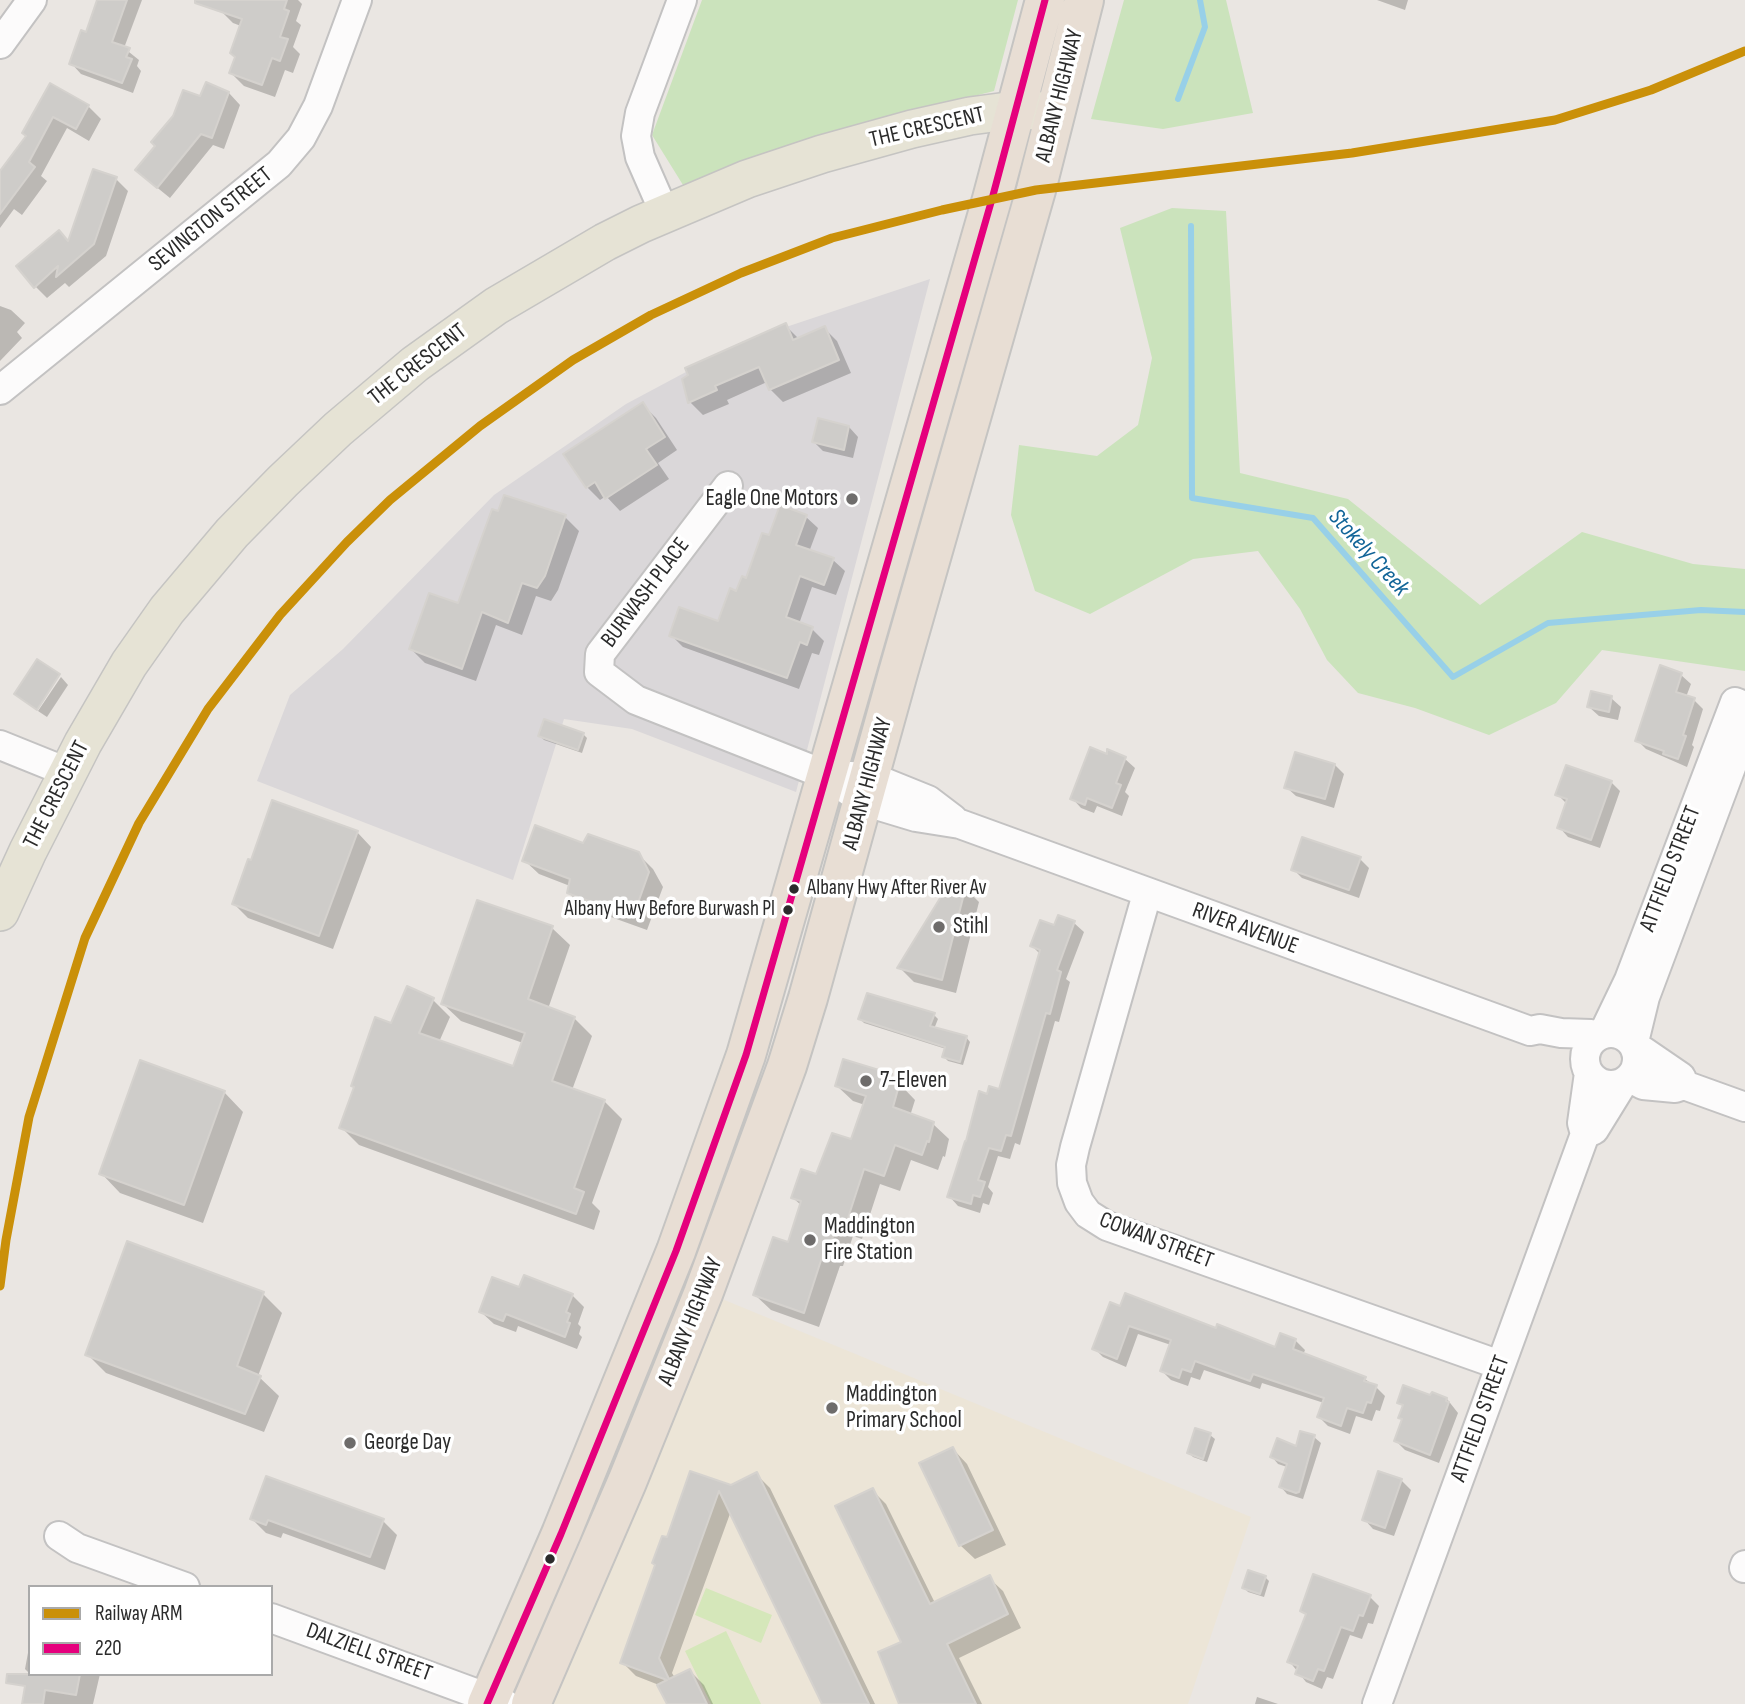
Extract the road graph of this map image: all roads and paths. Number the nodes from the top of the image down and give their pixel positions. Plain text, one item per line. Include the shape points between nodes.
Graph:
1 (32, 0) edge
2 (357, 0) edge
3 (682, 0) edge
4 (1045, 0) edge
5 (1084, 0) edge
6 (0, 44) edge
7 (1015, 110) junction
8 (1056, 112) junction
9 (665, 214) junction
10 (961, 306) junction
11 (1000, 314) junction
12 (0, 390) edge
13 (728, 486) dead end
14 (1740, 704) edge
15 (1745, 730) edge
16 (0, 745) edge
17 (67, 772) junction
18 (826, 775) junction
19 (1728, 775) edge
20 (867, 789) junction
21 (1147, 894) junction
22 (0, 912) edge
23 (1530, 1031) junction
24 (1600, 1035) junction
25 (1634, 1046) junction
26 (1587, 1069) junction
27 (1627, 1081) junction
28 (1684, 1085) junction
29 (1745, 1107) edge
30 (1585, 1134) junction
31 (682, 1232) junction
32 (721, 1245) junction
33 (1500, 1365) junction
34 (59, 1536) dead end
35 (179, 1585) edge
36 (273, 1619) edge
37 (494, 1702) edge
38 (531, 1704) edge
39 (1377, 1704) edge

1 - 6 street
2 - 12 street, SEVINGTON STREET via 318,106 301,138 279,164
3 - 9 street via 644,101 636,136 640,157
4 - 7 highway, ALBANY HIGHWAY
5 - 8 highway, ALBANY HIGHWAY
7 - 8 main road, THE CRESCENT
7 - 9 main road, THE CRESCENT via 935,124 822,154
7 - 10 highway, ALBANY HIGHWAY
8 - 11 highway, ALBANY HIGHWAY
9 - 17 main road, THE CRESCENT via 554,270 463,329 384,389 310,454 232,533 167,610
10 - 11 highway
10 - 18 highway, ALBANY HIGHWAY
11 - 20 highway, ALBANY HIGHWAY
13 - 18 street, BURWASH PLACE via 600,654 599,672 636,700
14 - 19 street, ATTFIELD STREET
15 - 19 street, ATTFIELD STREET
16 - 17 street
17 - 22 main road, THE CRESCENT
18 - 20 street, RIVER AVENUE
18 - 31 highway, ALBANY HIGHWAY via 746,1055
19 - 24 street, ATTFIELD STREET
19 - 25 street, ATTFIELD STREET via 1645,997
20 - 21 street, RIVER AVENUE via 916,817 960,824
20 - 32 highway, ALBANY HIGHWAY via 808,999
21 - 23 street, RIVER AVENUE
21 - 33 street, COWAN STREET via 1071,1165 1079,1202 1107,1226
23 - 24 street, RIVER AVENUE
23 - 26 street, RIVER AVENUE via 1535,1039
24 - 25 street via 1619,1033
24 - 26 street via 1587,1049
25 - 27 street via 1637,1065
25 - 28 street via 1681,1077
26 - 27 street via 1609,1086
26 - 30 street, ATTFIELD STREET
27 - 28 street via 1675,1088
27 - 30 street, ATTFIELD STREET via 1594,1130
28 - 29 street
30 - 33 street, ATTFIELD STREET
31 - 32 highway
31 - 37 highway, ALBANY HIGHWAY
32 - 38 highway, ALBANY HIGHWAY via 627,1482
33 - 39 street, ATTFIELD STREET
34 - 35 street via 77,1548
36 - 37 street, DALZIELL STREET

